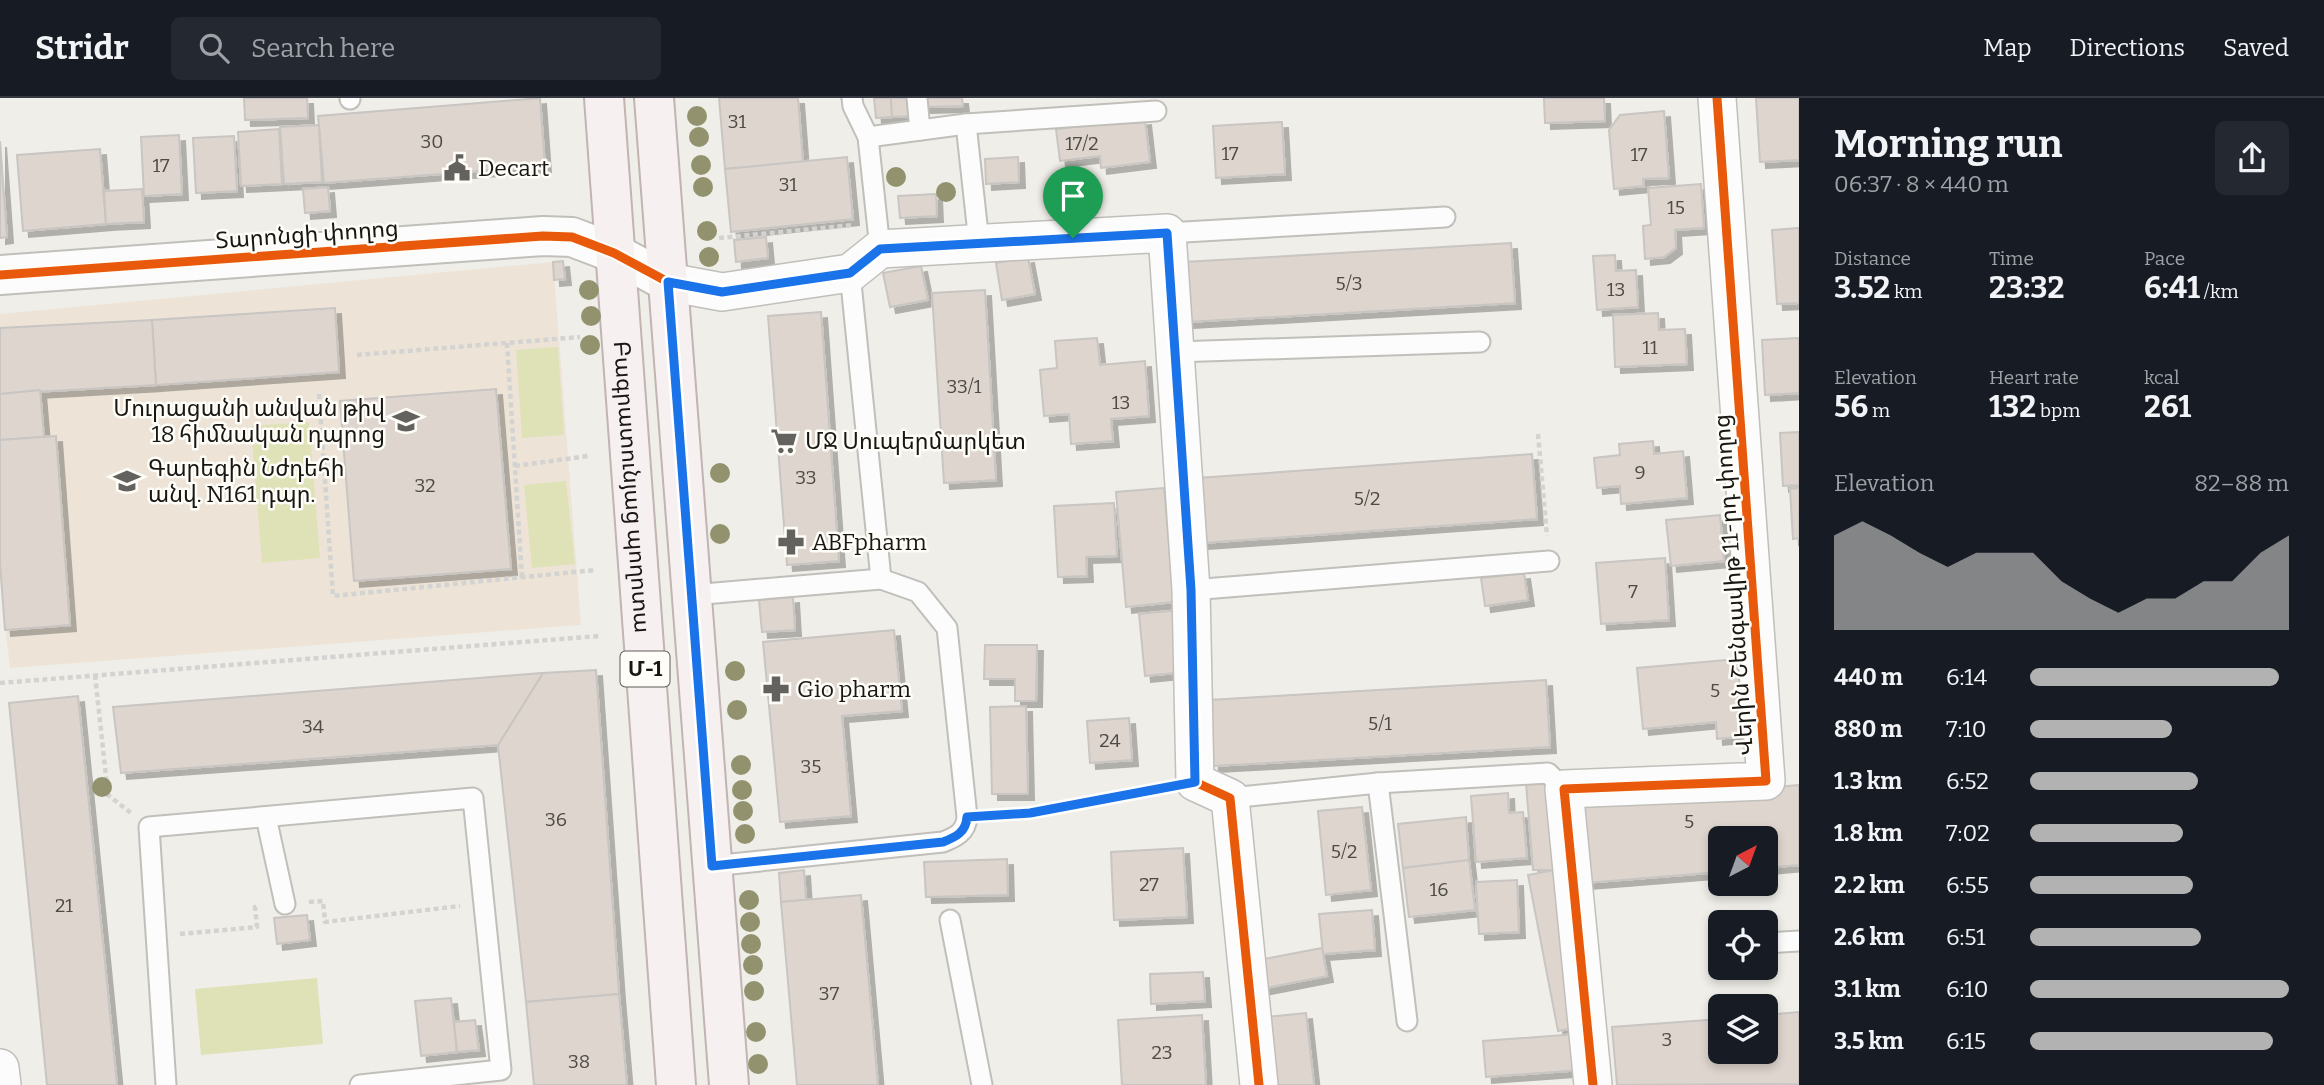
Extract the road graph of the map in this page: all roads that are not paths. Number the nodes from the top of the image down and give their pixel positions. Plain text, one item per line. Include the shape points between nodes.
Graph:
1 (604, 98) edge
2 (654, 98) edge
3 (852, 98) edge
4 (917, 98) edge
5 (1717, 98) edge
6 (1156, 111) dead end
7 (966, 124) junction
8 (920, 130) junction
9 (868, 137) junction
10 (1445, 217) dead end
11 (1167, 233) junction
12 (878, 236) junction
13 (979, 243) junction
14 (614, 253) junction
15 (850, 273) junction
16 (0, 275) edge
17 (668, 282) junction
18 (1480, 342) dead end
19 (1175, 352) junction
20 (1549, 561) road end
21 (881, 579) junction
22 (1191, 590) junction
23 (692, 595) junction
24 (1378, 783) junction
25 (1564, 789) junction
26 (1230, 798) junction
27 (266, 817) junction
28 (712, 866) junction
29 (285, 904) road end
30 (950, 920) dead end
31 (1799, 941) edge
32 (1778, 942) edge
33 (1406, 1021) dead end
34 (0, 1068) edge
35 (449, 1081) edge
36 (2, 1085) edge
37 (166, 1085) edge
38 (359, 1085) edge
39 (676, 1085) edge
40 (729, 1085) edge
41 (982, 1085) edge
42 (1259, 1085) edge
43 (1593, 1085) edge

1 - 14 main road, Բագրատունյաց պողոտա / Մ-1
2 - 17 main road, Մ-1
3 - 9 lane
4 - 8 lane
5 - 25 street, Վերին Շենգավիթ 11-րդ փողոց via 1766,781
6 - 7 lane
7 - 8 lane
7 - 13 lane
8 - 9 lane
9 - 12 lane
10 - 11 lane
11 - 13 street
11 - 19 street
12 - 13 street
12 - 15 street
14 - 16 street, Տարոնցի փողոց via 572,237 543,236
14 - 17 street, Տարոնցի փողոց
14 - 39 main road, Բագրատունյաց պողոտա / Մ-1
15 - 17 street via 722,292
15 - 21 lane
17 - 23 main road, Մ-1
18 - 19 lane
19 - 22 street
20 - 22 lane
21 - 23 lane
21 - 28 lane via 918,592 947,628 966,825 957,837 943,842
22 - 26 street via 1195,782
23 - 28 main road, Մ-1
24 - 25 lane via 1548,773
24 - 26 lane
24 - 33 lane
25 - 43 street
26 - 42 street
27 - 29 lane
27 - 35 lane via 473,798 501,1070
27 - 37 lane via 149,827
28 - 40 main road, Մ-1
30 - 41 lane
31 - 32 lane
34 - 36 street
35 - 38 lane

